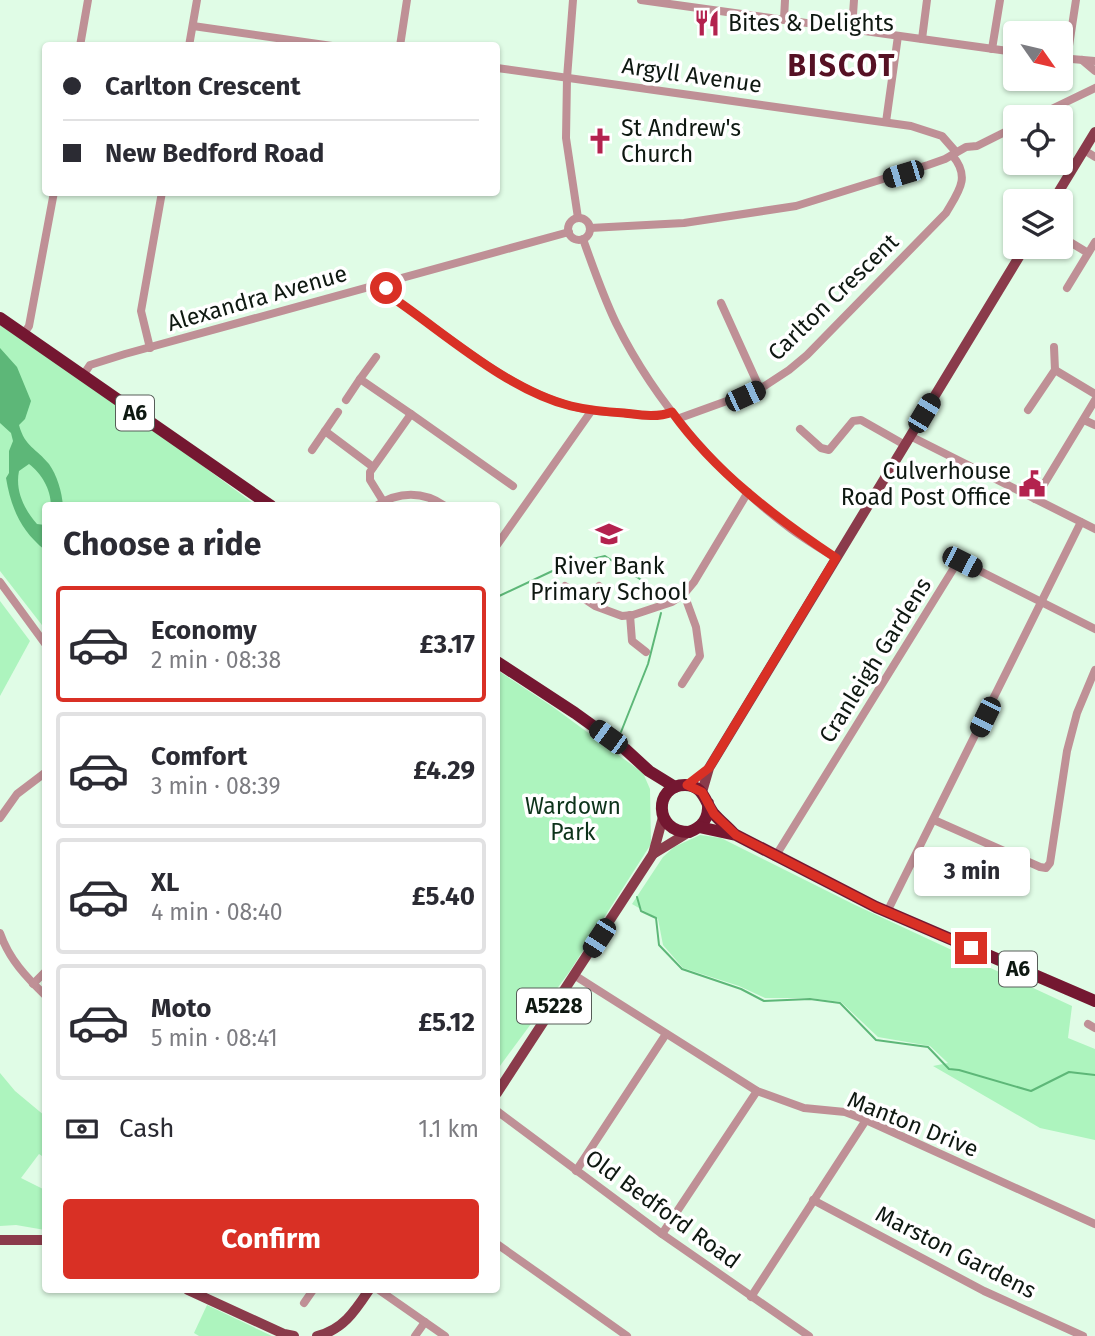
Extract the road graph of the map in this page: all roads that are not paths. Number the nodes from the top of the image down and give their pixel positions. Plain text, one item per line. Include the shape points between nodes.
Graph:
1 (88, 0) edge
2 (197, 0) edge
3 (407, 0) edge
4 (573, 0) edge
5 (643, 0) edge
6 (785, 0) edge
7 (854, 0) edge
8 (927, 0) edge
9 (1000, 0) edge
10 (1076, 0) edge
11 (713, 5) edge
12 (784, 20) junction
13 (1072, 21) edge
14 (193, 26) junction
15 (852, 29) junction
16 (898, 36) junction
17 (922, 39) junction
18 (81, 42) edge
19 (190, 42) edge
20 (304, 42) edge
21 (401, 42) edge
22 (992, 49) junction
23 (1003, 50) edge
24 (1073, 59) edge
25 (1082, 60) junction
26 (1095, 61) edge
27 (500, 68) edge
28 (1095, 71) edge
29 (567, 78) junction
30 (1095, 88) edge
31 (1060, 105) edge
32 (886, 122) junction
33 (1095, 132) edge
34 (1003, 133) edge
35 (1084, 150) junction
36 (954, 154) junction
37 (1095, 157) edge
38 (1060, 189) edge
39 (53, 196) edge
40 (161, 196) edge
41 (578, 218) junction
42 (590, 228) junction
43 (569, 232) junction
44 (583, 239) junction
45 (1095, 242) edge
46 (1073, 244) edge
47 (1088, 253) junction
48 (1019, 259) edge
49 (385, 283) junction
50 (1067, 288) dead end
51 (721, 303) dead end
52 (0, 318) edge
53 (23, 335) junction
54 (1054, 347) dead end
55 (150, 348) junction
56 (376, 357) dead end
57 (1055, 370) junction
58 (82, 377) junction
59 (360, 379) junction
60 (760, 388) junction
61 (1095, 394) edge
62 (346, 400) dead end
63 (1095, 400) edge
64 (592, 410) junction
65 (1028, 410) dead end
66 (338, 412) dead end
67 (411, 414) junction
68 (675, 415) junction
69 (1084, 419) junction
70 (1095, 425) edge
71 (800, 429) dead end
72 (325, 431) junction
73 (910, 436) junction
74 (905, 445) junction
75 (312, 450) dead end
76 (373, 467) junction
77 (513, 486) dead end
78 (748, 492) junction
79 (1035, 499) junction
80 (265, 502) edge
81 (379, 502) edge
82 (388, 502) edge
83 (439, 502) edge
84 (1082, 522) junction
85 (1095, 529) edge
86 (500, 542) edge
87 (836, 558) junction
88 (0, 582) edge
89 (565, 586) dead end
90 (599, 586) dead end
91 (684, 594) junction
92 (1042, 602) junction
93 (603, 607) junction
94 (630, 615) junction
95 (1095, 629) edge
96 (42, 640) edge
97 (646, 652) dead end
98 (500, 664) edge
99 (1095, 670) edge
100 (682, 684) dead end
101 (709, 768) junction
102 (649, 771) junction
103 (42, 775) edge
104 (681, 786) junction
105 (705, 798) junction
106 (662, 811) junction
107 (0, 818) edge
108 (934, 820) junction
109 (694, 829) junction
110 (736, 835) junction
111 (653, 854) junction
112 (775, 857) junction
113 (887, 912) junction
114 (0, 933) edge
115 (42, 975) edge
116 (574, 975) junction
117 (33, 984) junction
118 (42, 992) edge
119 (1095, 1002) edge
120 (666, 1034) junction
121 (500, 1088) edge
122 (757, 1091) junction
123 (500, 1113) edge
124 (866, 1120) junction
125 (576, 1171) junction
126 (813, 1199) junction
127 (1095, 1224) edge
128 (662, 1234) junction
129 (0, 1240) edge
130 (42, 1240) edge
131 (500, 1246) edge
132 (195, 1293) edge
133 (311, 1293) edge
134 (367, 1293) edge
135 (383, 1293) edge
136 (751, 1297) junction
137 (304, 1303) dead end
138 (425, 1322) junction
139 (293, 1336) edge
140 (317, 1336) edge
141 (415, 1336) edge
142 (445, 1336) edge
143 (627, 1336) edge
144 (809, 1336) edge
145 (1083, 1336) edge

1 - 18 street
2 - 14 street
3 - 21 street
4 - 29 street
5 - 11 street
6 - 12 street
7 - 15 street
8 - 17 street
9 - 22 street
10 - 13 street
11 - 12 street
12 - 15 street
14 - 19 street
14 - 20 street
15 - 16 street
16 - 17 street
16 - 32 street
17 - 22 street
22 - 23 street
24 - 25 street
25 - 26 street
25 - 28 street
27 - 29 street, Argyll Avenue
29 - 32 street, Argyll Avenue
29 - 41 street via 566,138
30 - 31 street
32 - 36 street, Argyll Avenue via 942,136
33 - 35 main road
34 - 36 street
35 - 37 street
35 - 38 main road
36 - 42 street via 796,206 684,223
36 - 60 street, Carlton Crescent via 963,175 946,213 807,355
39 - 53 street via 29,326
40 - 55 street via 141,311
41 - 42 street
41 - 43 street via 571,222
42 - 44 street
43 - 44 street
43 - 49 street, Alexandra Avenue
44 - 68 street via 616,322
45 - 47 street
46 - 47 street
47 - 50 street
48 - 73 main road
49 - 55 street, Alexandra Avenue
49 - 64 street, Carlton Crescent via 396,300 506,376 554,400
51 - 60 street
52 - 53 highway, A6
53 - 58 highway, A6
54 - 57 street
55 - 58 street, Alexandra Avenue via 90,365
56 - 59 street
57 - 61 street
57 - 65 street
58 - 80 highway, A6
59 - 62 street
59 - 67 street
60 - 68 street, Carlton Crescent
63 - 69 street
64 - 68 street, Carlton Crescent
64 - 86 street
66 - 72 street
67 - 76 street
67 - 77 street
68 - 78 street
69 - 70 street
69 - 79 street
71 - 74 street via 829,450 853,421 861,420
72 - 75 street
72 - 76 street
73 - 74 main road
73 - 79 street
74 - 87 main road
76 - 81 street via 370,480
78 - 87 street
78 - 91 street
79 - 84 street
82 - 83 street via 418,494
84 - 85 street
84 - 92 street
87 - 101 main road
88 - 96 street
89 - 93 street
90 - 93 street via 605,591
91 - 94 street
91 - 100 street via 696,627 699,656
92 - 95 street
92 - 108 street
92 - 112 street, Cranleigh Gardens via 957,563
93 - 94 street via 613,618
94 - 97 street via 632,641
98 - 102 highway via 575,713
99 - 108 street via 1067,751 1046,868
101 - 104 main road
101 - 105 main road
102 - 104 highway
102 - 106 highway
103 - 107 street via 17,794
104 - 105 highway
104 - 106 highway via 669,791
105 - 109 highway via 707,816
105 - 110 highway, A6
106 - 109 highway via 673,829
106 - 111 main road, A5228
108 - 113 street
109 - 110 highway, A6
109 - 111 main road, A5228
110 - 112 highway, A6
111 - 116 main road, A5228
112 - 113 highway, A6
113 - 119 highway, A6
114 - 117 street via 23,975
115 - 117 street
116 - 120 street, Manton Drive
116 - 121 main road, A5228
117 - 118 street
120 - 122 street, Manton Drive
120 - 125 street
122 - 124 street, Manton Drive via 804,1108 845,1112
122 - 128 street
123 - 125 street, Old Bedford Road
124 - 126 street
124 - 127 street, Manton Drive
125 - 128 street, Old Bedford Road
126 - 136 street
126 - 145 street, Marston Gardens via 984,1292
128 - 136 street, Old Bedford Road
129 - 130 main road
131 - 143 street
132 - 139 main road
133 - 137 street
134 - 140 main road via 350,1317
135 - 138 street
136 - 144 street, Old Bedford Road
138 - 141 street
138 - 142 street

